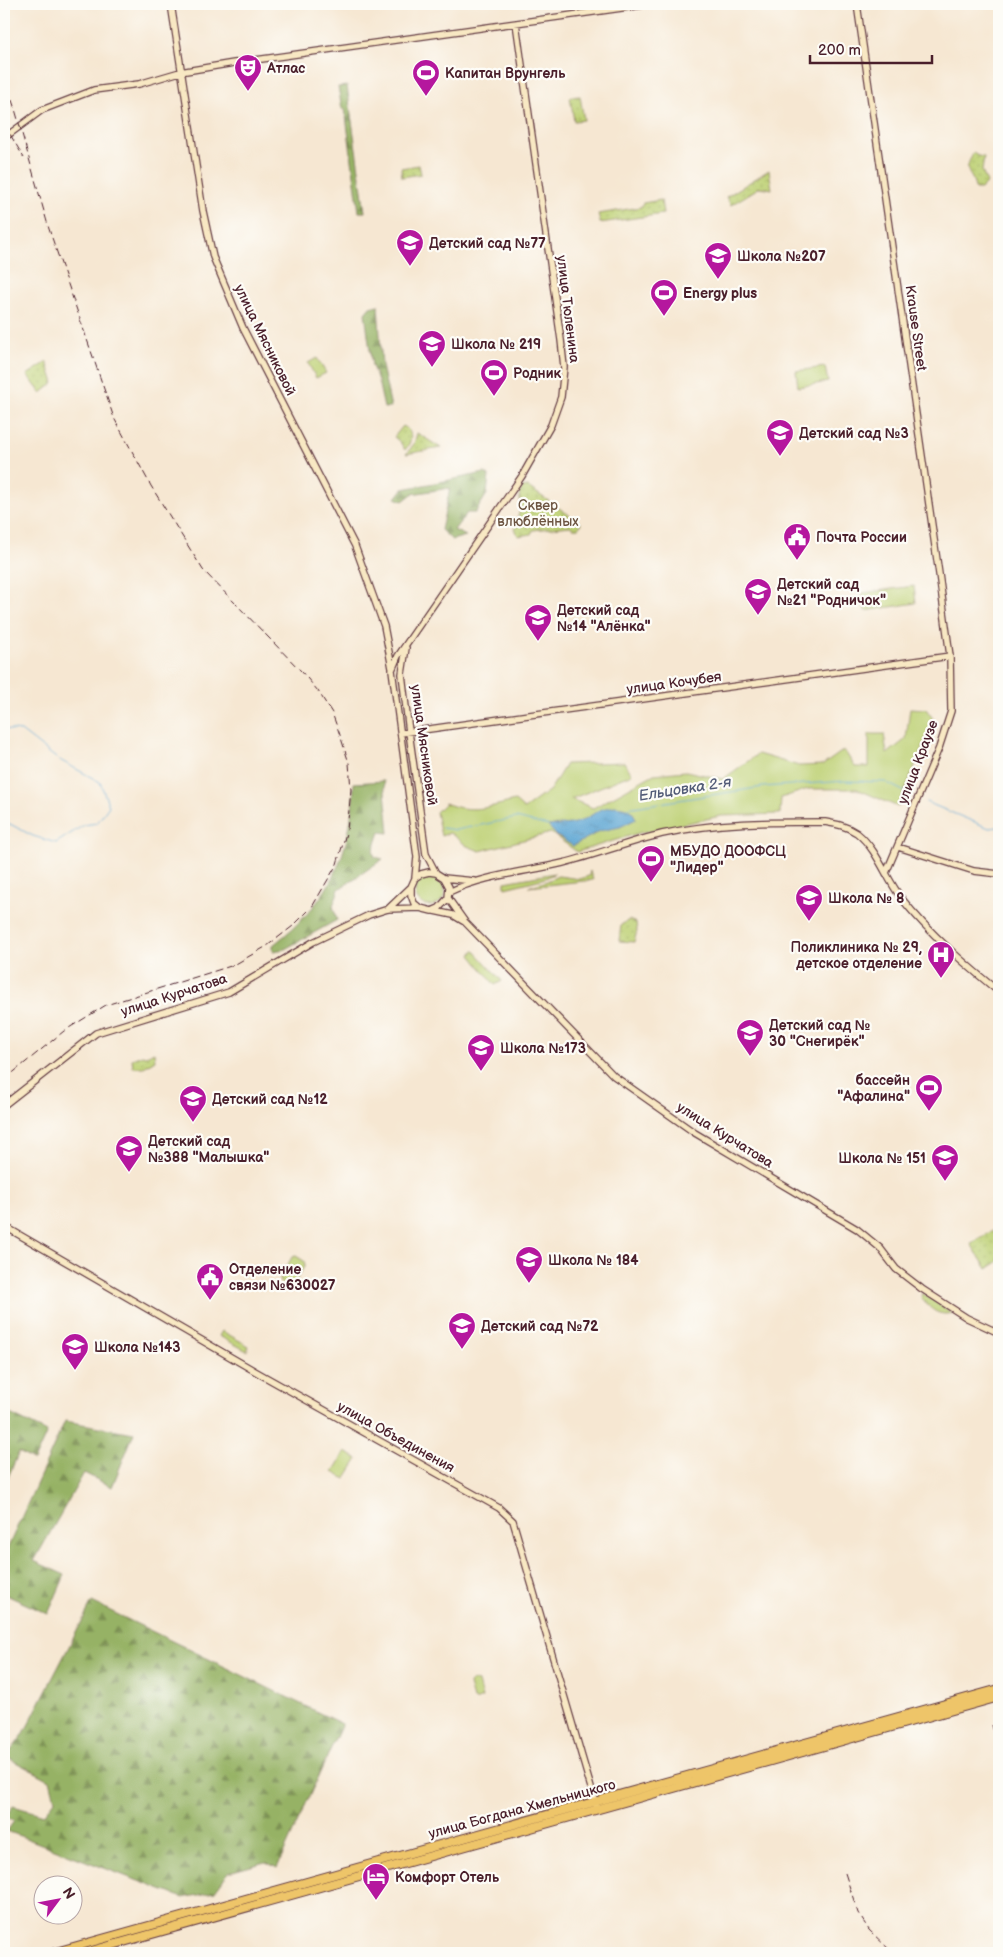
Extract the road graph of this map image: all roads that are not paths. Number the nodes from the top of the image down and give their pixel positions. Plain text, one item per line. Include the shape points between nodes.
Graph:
1 (171, 4) edge
2 (650, 4) edge
3 (857, 4) edge
4 (516, 23) junction
5 (180, 72) junction
6 (4, 138) edge
7 (406, 646) junction
8 (950, 656) junction
9 (392, 670) junction
10 (409, 732) junction
11 (401, 734) junction
12 (898, 847) junction
13 (436, 873) junction
14 (886, 873) junction
15 (999, 874) edge
16 (415, 878) junction
17 (444, 878) junction
18 (478, 881) junction
19 (411, 887) junction
20 (449, 895) junction
21 (420, 908) junction
22 (388, 909) junction
23 (432, 911) junction
24 (464, 922) junction
25 (999, 992) edge
26 (4, 1105) edge
27 (4, 1226) edge
28 (999, 1332) edge
29 (999, 1690) edge
30 (999, 1697) edge
31 (597, 1806) junction
32 (167, 1926) junction
33 (52, 1953) edge
34 (84, 1953) edge

1 - 5 street, улица Мясниковой
2 - 4 street
3 - 8 street, Krause Street
4 - 5 street
4 - 7 street, улица Тюленина via 564,367 561,397 551,425 522,476
5 - 6 street via 139,84 94,90 66,100 42,110
5 - 9 street, улица Мясниковой via 213,257 243,328 355,546 384,626
7 - 9 street
7 - 10 street, улица Мясниковой via 402,674
8 - 10 street, улица Кочубея
8 - 12 street, улица Краузе via 951,711 940,748
9 - 11 street, улица Мясниковой
10 - 11 street, улица Кочубея
10 - 13 street, улица Мясниковой via 426,854
11 - 16 street, улица Мясниковой via 417,857
12 - 14 street, улица Краузе
12 - 15 street via 974,871
13 - 16 street via 429,872
13 - 17 street
14 - 18 street via 858,834 848,828 825,822 772,822 663,834 564,863
14 - 25 street via 920,921
16 - 19 street
17 - 18 street
17 - 20 street
18 - 20 street
19 - 21 street via 414,903
19 - 22 street, улица Курчатова
20 - 23 street via 439,908
20 - 24 street
21 - 22 street, улица Курчатова
21 - 23 street
22 - 26 street, улица Курчатова via 313,942 229,992 96,1033
23 - 24 street via 453,915
24 - 28 street, улица Курчатова via 598,1062 630,1089 695,1133 857,1229 880,1248 896,1269 922,1289 967,1318
27 - 31 street, улица Объединения via 499,1508 513,1520
29 - 31 highway, улица Богдана Хмельницкого
30 - 31 highway, улица Богдана Хмельницкого
31 - 32 highway, улица Богдана Хмельницкого
32 - 33 highway, улица Богдана Хмельницкого
32 - 34 highway, улица Богдана Хмельницкого

